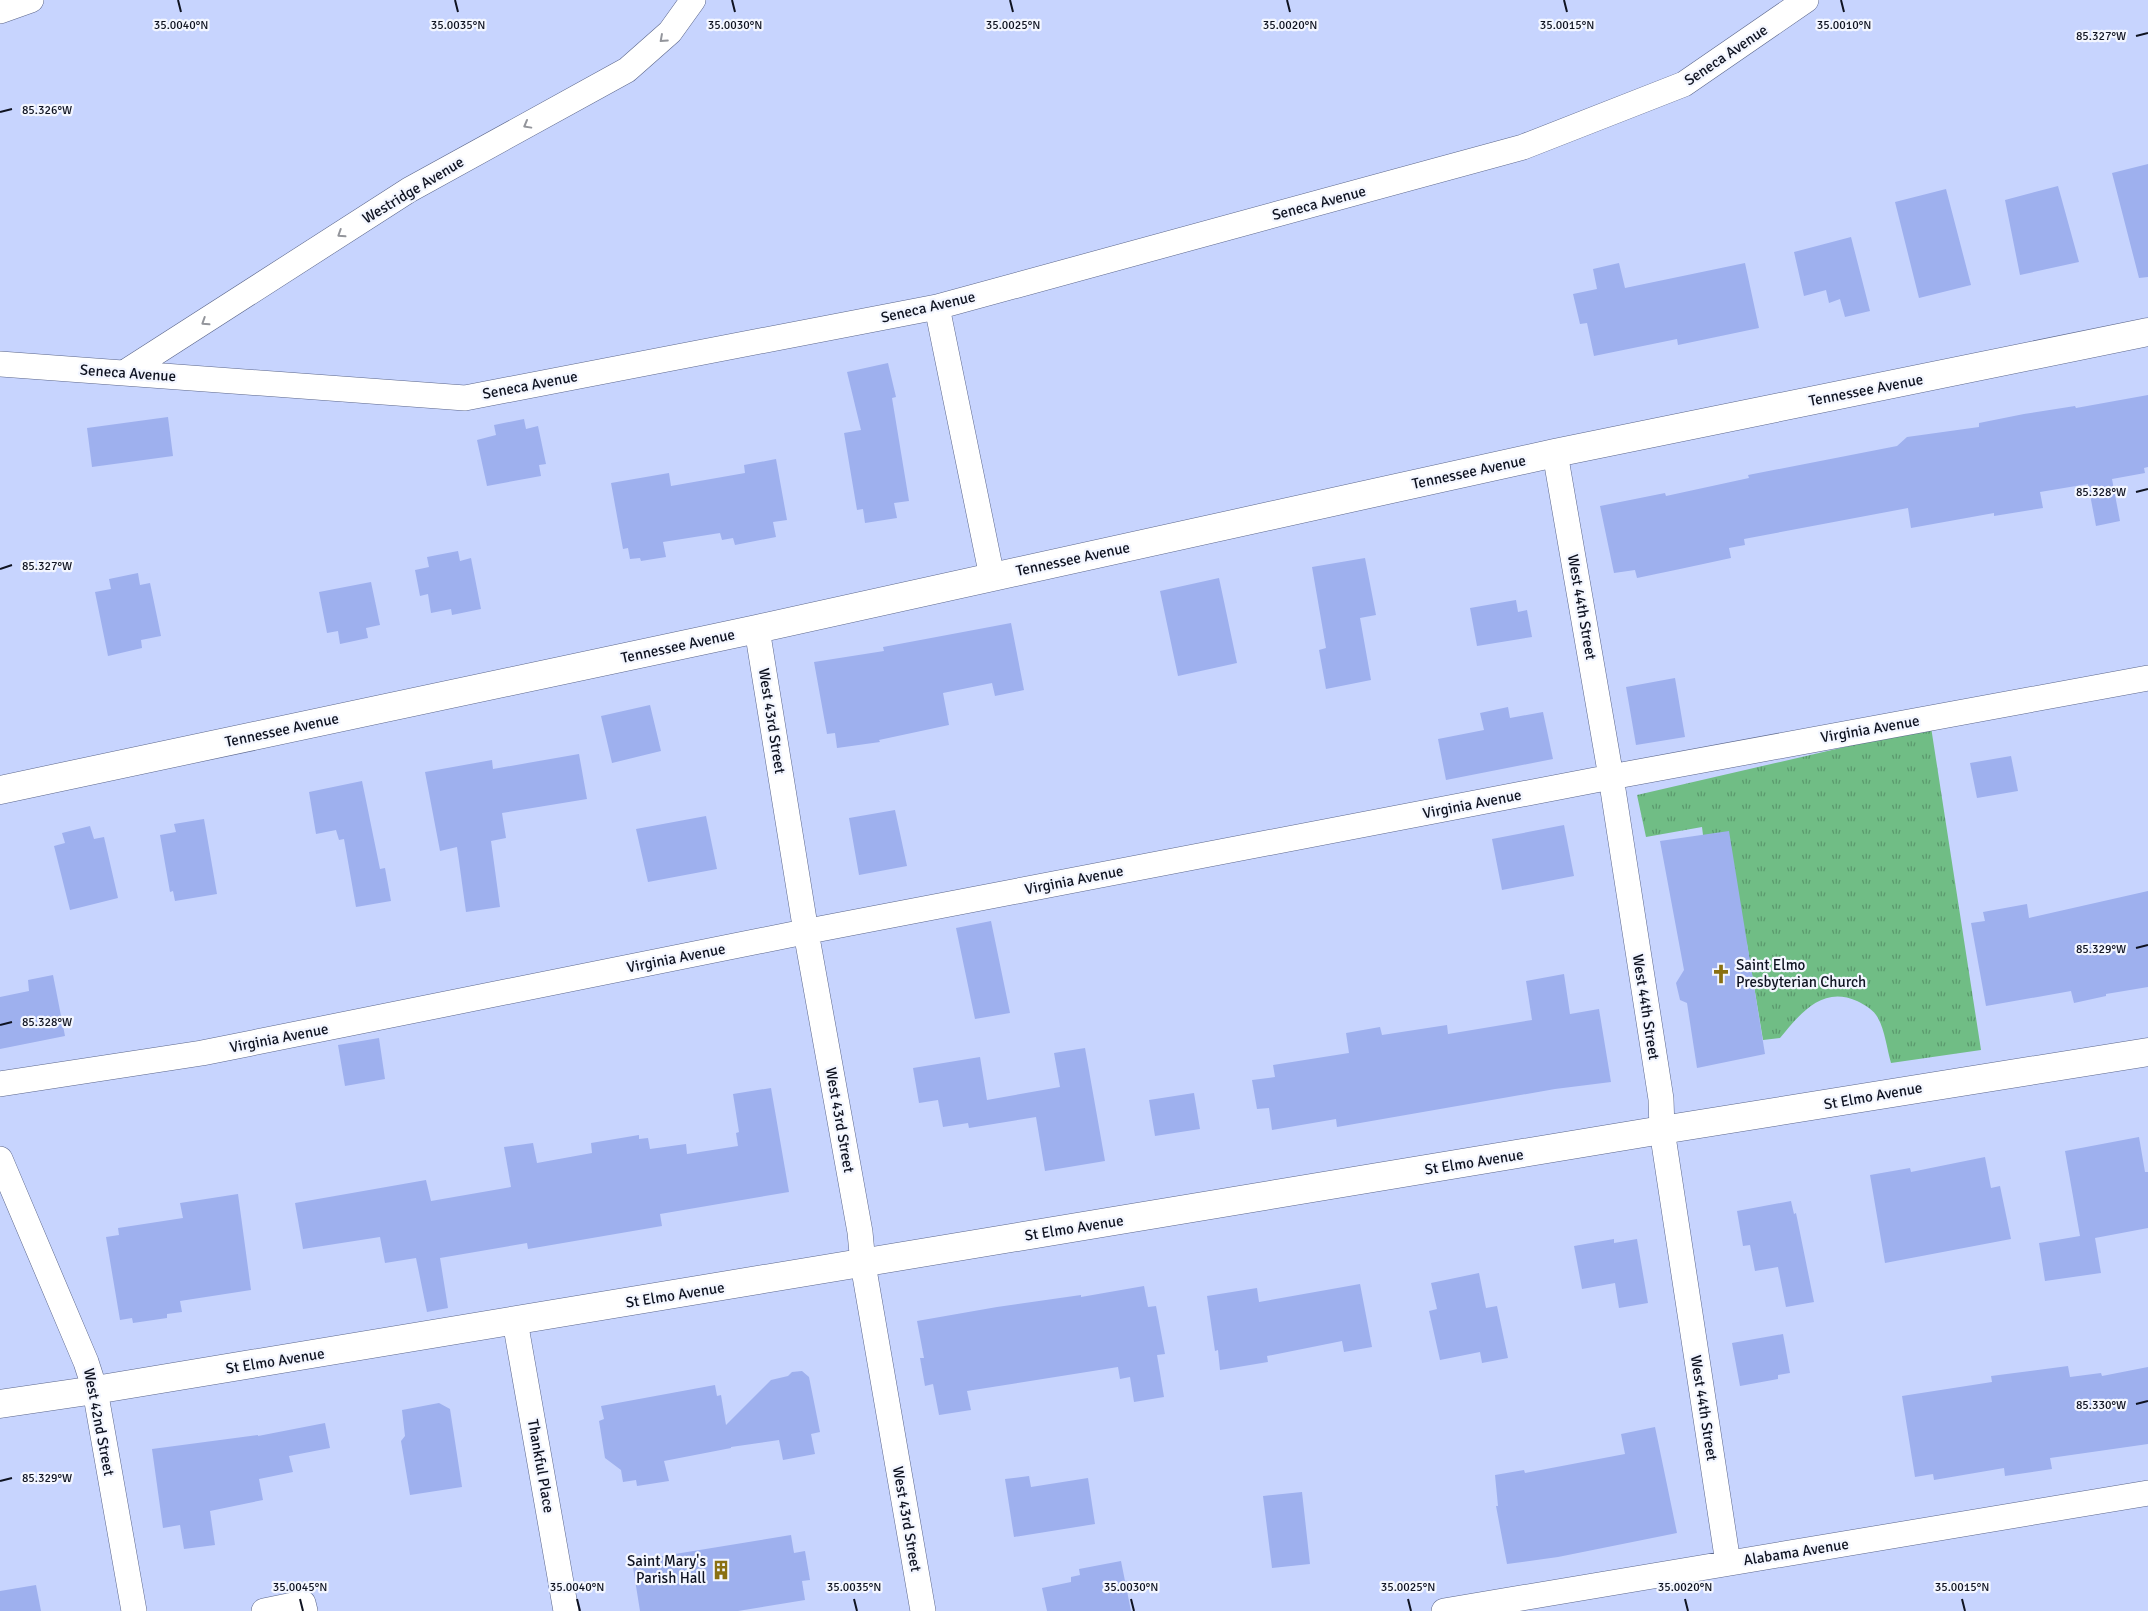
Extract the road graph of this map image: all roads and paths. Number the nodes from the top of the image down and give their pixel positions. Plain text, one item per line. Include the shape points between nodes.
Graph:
1 (31, 0) edge
2 (693, 0) edge
3 (1806, 0) edge
4 (0, 11) edge
5 (938, 307) junction
6 (2148, 332) edge
7 (0, 364) edge
8 (124, 373) junction
9 (1555, 453) junction
10 (992, 577) junction
11 (757, 629) junction
12 (2148, 678) edge
13 (1611, 777) junction
14 (0, 790) edge
15 (806, 932) junction
16 (2148, 1052) edge
17 (0, 1084) edge
18 (1662, 1130) junction
19 (0, 1159) edge
20 (863, 1264) junction
21 (515, 1321) junction
22 (95, 1390) junction
23 (0, 1404) edge
24 (2148, 1493) edge
25 (1728, 1563) junction
26 (1499, 1606) edge
27 (134, 1611) edge
28 (264, 1611) edge
29 (305, 1611) edge
30 (566, 1611) edge
31 (923, 1611) edge
32 (1444, 1611) edge

1 - 4 street
2 -> 8 street, Westridge Avenue via 670,32 628,70 409,190
3 - 5 street, Seneca Avenue via 1684,84 1523,147
5 - 8 street, Seneca Avenue via 465,398
5 - 10 street
6 - 9 street, Tennessee Avenue
7 - 8 street, Seneca Avenue
9 - 10 street, Tennessee Avenue
9 - 13 street, West 44th Street
10 - 11 street, Tennessee Avenue
11 - 14 street, Tennessee Avenue
11 - 15 street, West 43rd Street
12 - 13 street, Virginia Avenue
13 - 15 street, Virginia Avenue
13 - 18 street, West 44th Street via 1659,1090
15 - 17 street, Virginia Avenue via 202,1053
15 - 20 street, West 43rd Street
16 - 18 street, St Elmo Avenue
18 - 20 street, St Elmo Avenue
18 - 25 street, West 44th Street
19 - 22 street, West 42nd Street
20 - 21 street, St Elmo Avenue
20 - 31 street, West 43rd Street
21 - 22 street, St Elmo Avenue
21 - 30 street, Thankful Place
22 - 23 street, St Elmo Avenue
22 - 27 street, West 42nd Street
24 - 25 street, Alabama Avenue
25 - 26 street, Alabama Avenue
26 - 32 street, Alabama Avenue
28 - 29 street via 303,1603

